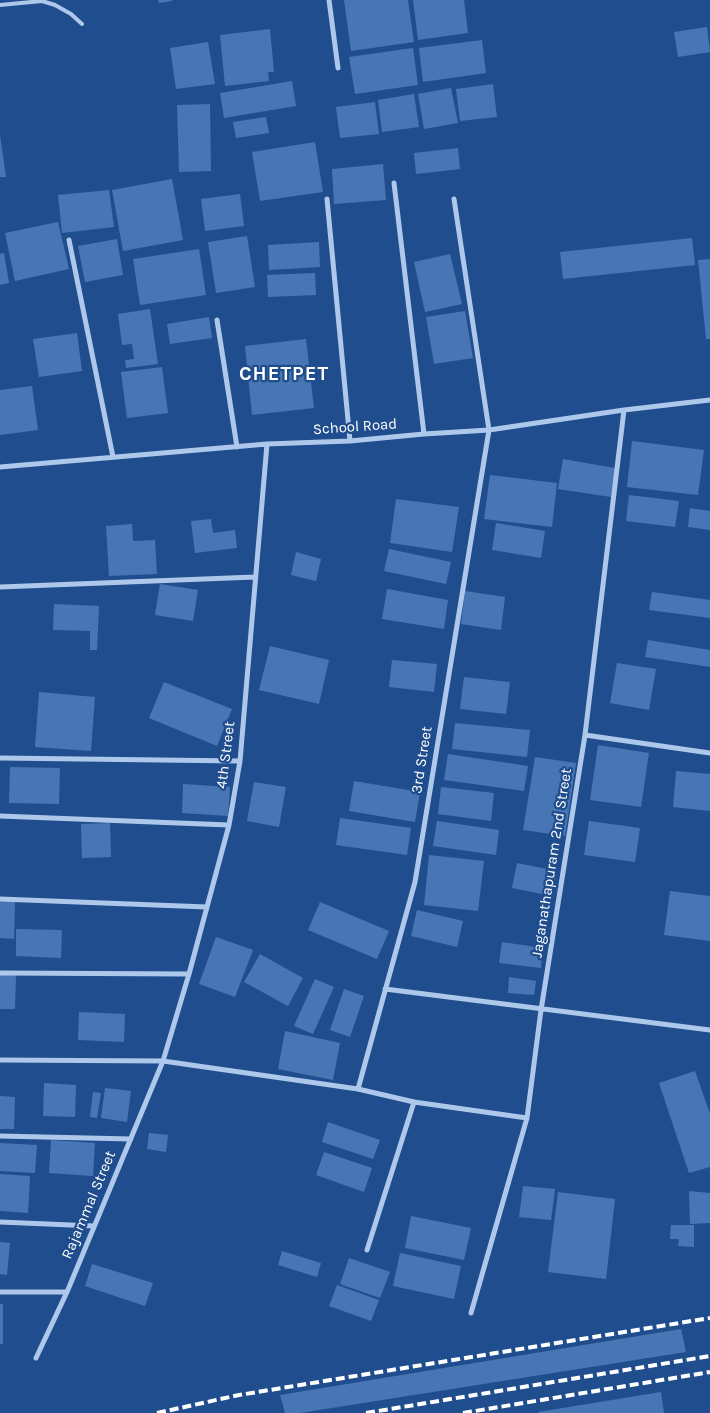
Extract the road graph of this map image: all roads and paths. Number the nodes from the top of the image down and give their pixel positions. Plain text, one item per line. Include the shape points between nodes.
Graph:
1 (329, 0) edge
2 (0, 5) edge
3 (82, 24) dead end
4 (338, 68) dead end
5 (394, 183) dead end
6 (454, 198) dead end
7 (327, 200) dead end
8 (69, 240) dead end
9 (217, 320) dead end
10 (710, 400) edge
11 (624, 410) junction
12 (489, 430) junction
13 (424, 434) junction
14 (350, 441) junction
15 (267, 444) junction
16 (237, 447) junction
17 (113, 457) junction
18 (0, 467) edge
19 (255, 577) junction
20 (0, 587) edge
21 (585, 735) junction
22 (710, 753) edge
23 (0, 758) edge
24 (240, 761) junction
25 (0, 816) edge
26 (229, 825) junction
27 (0, 899) edge
28 (207, 907) junction
29 (0, 973) edge
30 (189, 974) junction
31 (385, 989) junction
32 (541, 1010) junction
33 (710, 1030) edge
34 (0, 1060) edge
35 (163, 1061) junction
36 (358, 1089) junction
37 (414, 1102) junction
38 (526, 1118) junction
39 (0, 1136) edge
40 (131, 1139) junction
41 (0, 1222) edge
42 (94, 1226) junction
43 (367, 1250) dead end
44 (0, 1292) edge
45 (67, 1292) junction
46 (471, 1313) dead end
47 (36, 1358) dead end

1 - 4 street
2 - 3 lane via 42,1 71,14
5 - 13 street
6 - 12 street, 3rd Street
7 - 14 street
8 - 17 street
9 - 16 street
10 - 11 street, School Road
11 - 12 street, School Road
11 - 21 street, Jaganathapuram 2nd Street
12 - 13 street, School Road
12 - 31 street, 3rd Street via 415,882
13 - 14 street, School Road
14 - 15 street, School Road
15 - 16 street, School Road
15 - 19 street, 4th Street
16 - 17 street, School Road
17 - 18 street, School Road
19 - 20 street
19 - 24 street, 4th Street
21 - 22 street
21 - 32 street, Jaganathapuram 2nd Street
23 - 24 street
24 - 26 street, 4th Street
25 - 26 street
26 - 28 street, 4th Street
27 - 28 street
28 - 30 street, 4th Street
29 - 30 street
30 - 35 street, 4th Street
31 - 32 street
31 - 36 street, 3rd Street
32 - 33 street
32 - 38 street, Jaganathapuram 2nd Street
34 - 35 street
35 - 36 street
35 - 40 street, Rajammal Street
36 - 37 street
37 - 38 street
37 - 43 street
38 - 46 street, Jaganathapuram 2nd Street
39 - 40 street
40 - 42 street, Rajammal Street
41 - 42 street
42 - 45 street, Rajammal Street
44 - 45 street
45 - 47 street, Rajammal Street

